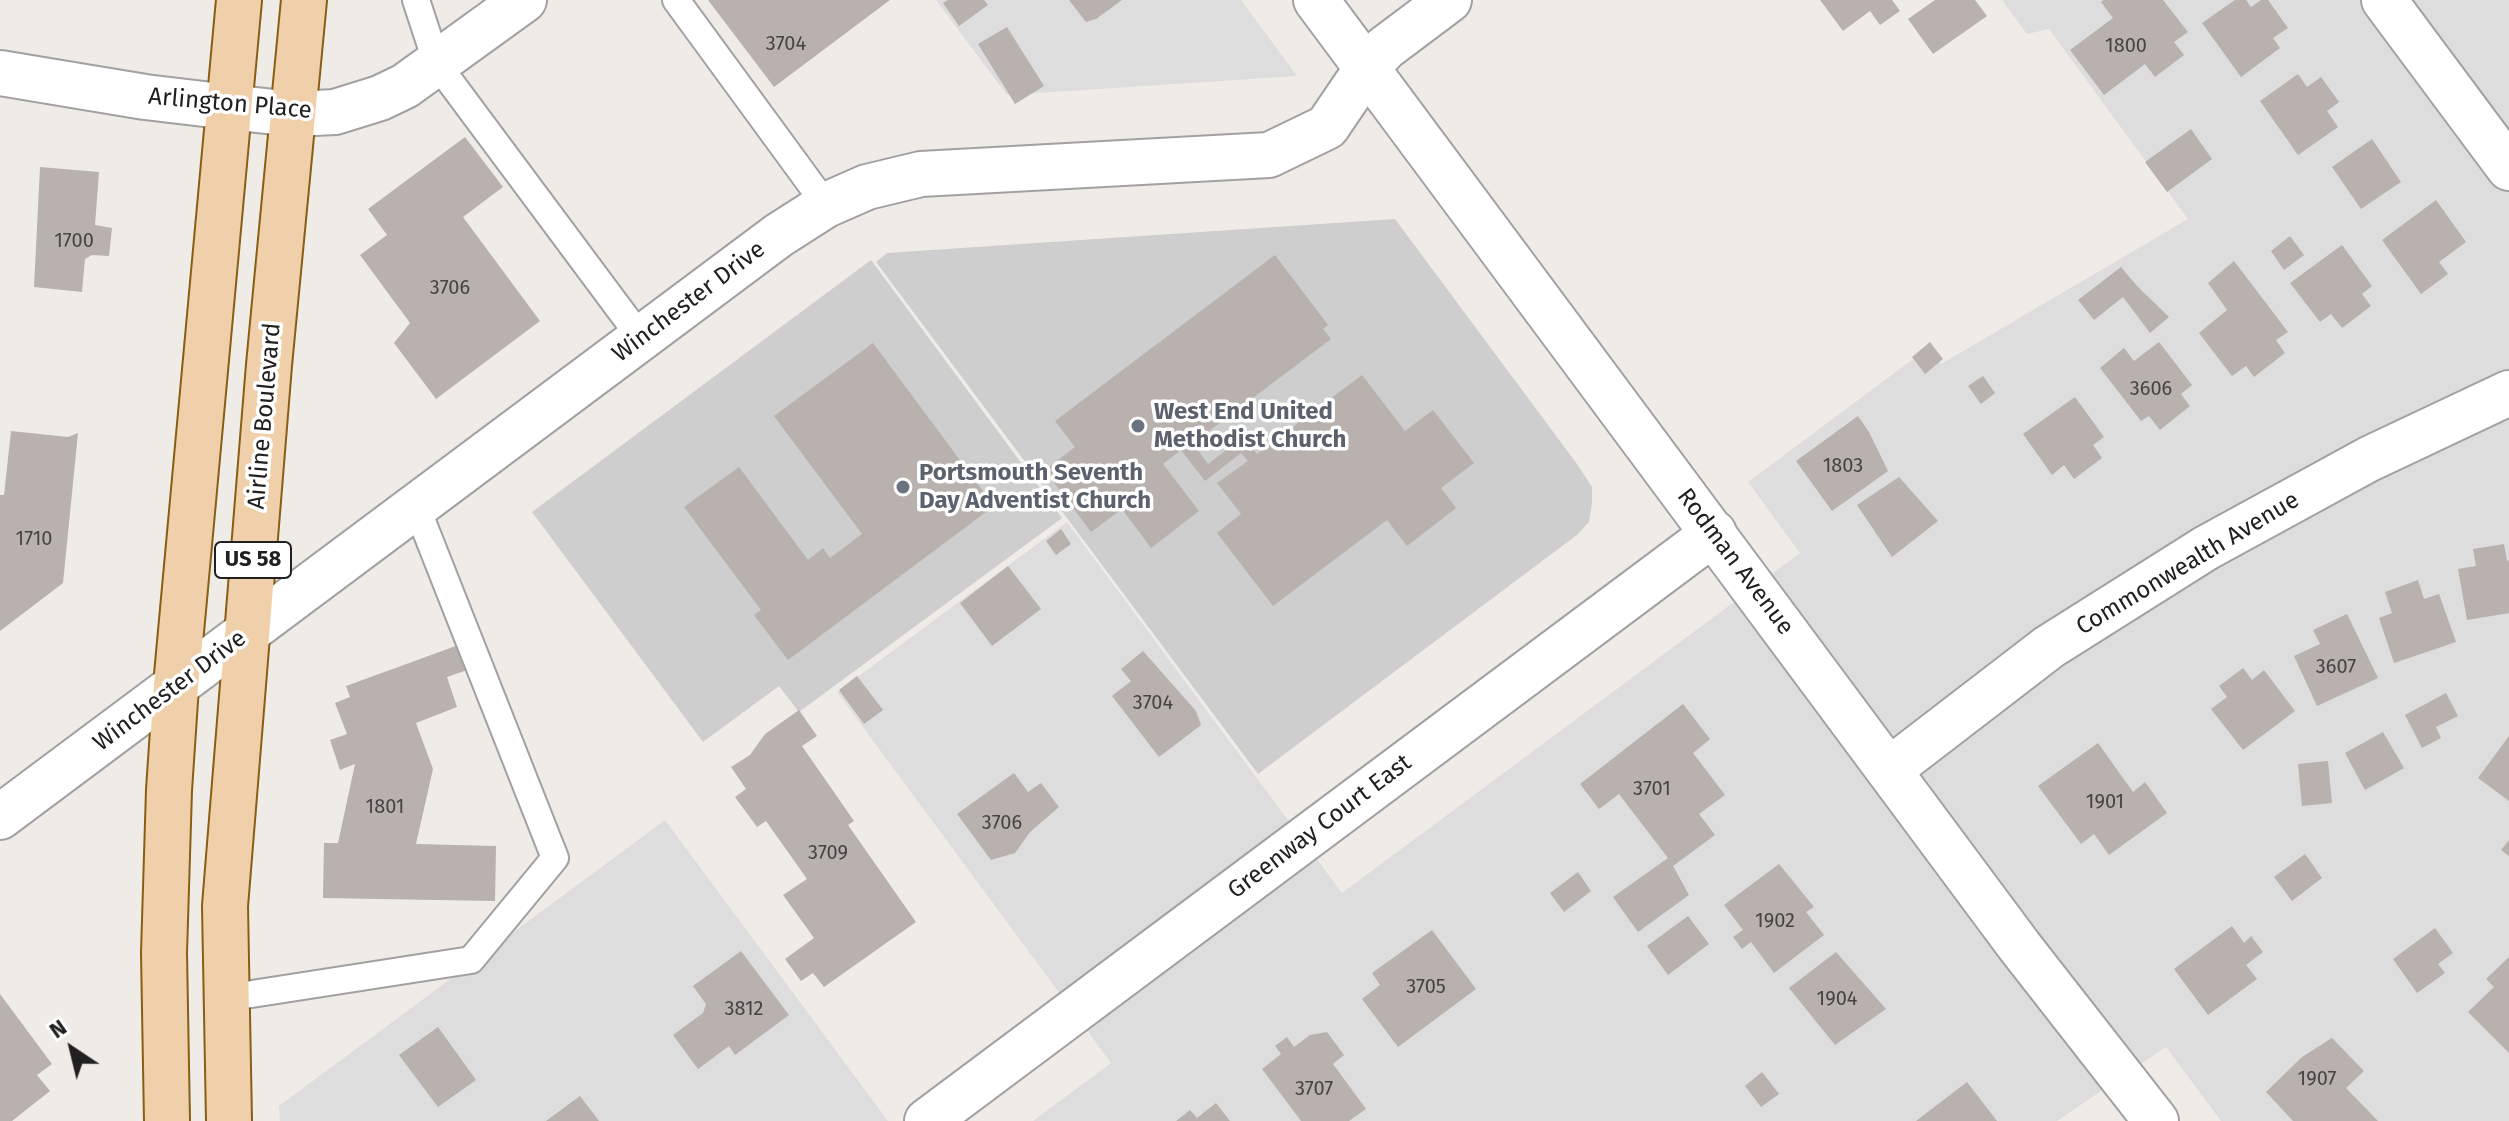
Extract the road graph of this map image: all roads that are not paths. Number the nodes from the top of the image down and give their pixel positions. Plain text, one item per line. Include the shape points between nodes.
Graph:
1 (239, 0) edge
2 (304, 0) edge
3 (416, 0) edge
4 (524, 0) edge
5 (676, 0) edge
6 (1316, 0) edge
7 (1449, 0) edge
8 (2384, 0) edge
9 (437, 64) junction
10 (1367, 68) junction
11 (0, 73) edge
12 (229, 107) junction
13 (293, 114) junction
14 (2509, 168) edge
15 (826, 205) junction
16 (641, 338) junction
17 (2509, 393) edge
18 (416, 506) junction
19 (1714, 533) junction
20 (247, 633) junction
21 (176, 686) junction
22 (1889, 770) junction
23 (0, 817) edge
24 (226, 998) junction
25 (2152, 1120) edge
26 (167, 1121) edge
27 (229, 1121) edge
28 (927, 1121) edge

1 - 12 main road, US 58
2 - 13 main road, Airline Boulevard / US 58
3 - 9 lane
4 - 9 street, Arlington Place
5 - 15 lane
6 - 10 street, Rodman Avenue
7 - 10 street, Winchester Drive
8 - 14 street
9 - 13 street, Arlington Place via 380,98 335,112
9 - 16 lane
10 - 15 street, Winchester Drive via 1327,127 1269,155 921,174 867,187
10 - 19 street, Rodman Avenue
11 - 12 street, Arlington Place
12 - 13 street, Arlington Place
12 - 21 main road, US 58
13 - 20 main road, Airline Boulevard / US 58
15 - 16 street, Winchester Drive
16 - 18 street, Winchester Drive
17 - 22 street, Commonwealth Avenue via 2369,459 2206,548 2049,647
18 - 20 street, Winchester Drive
18 - 24 lane via 555,858 471,960
19 - 22 street, Rodman Avenue
19 - 28 street, Greenway Court East
20 - 21 street, Winchester Drive
20 - 24 main road, Airline Boulevard / US 58 via 225,906
21 - 23 street, Winchester Drive
21 - 26 main road, US 58 via 164,953
22 - 25 street, Rodman Avenue
24 - 27 main road, Airline Boulevard / US 58

